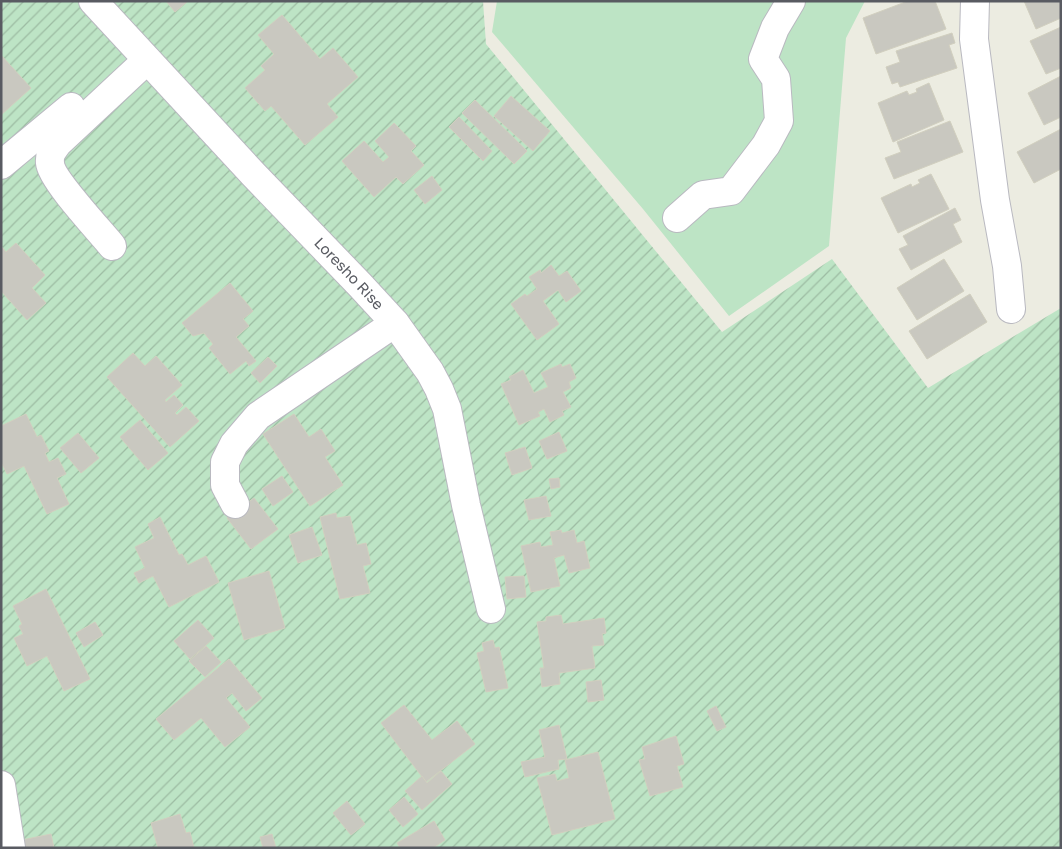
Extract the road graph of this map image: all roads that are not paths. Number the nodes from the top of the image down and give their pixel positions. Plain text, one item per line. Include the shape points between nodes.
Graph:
1 (93, 1) edge
2 (791, 1) edge
3 (975, 1) edge
4 (143, 55) junction
5 (1, 165) edge
6 (677, 218) dead end
7 (112, 246) dead end
8 (1011, 309) dead end
9 (395, 324) junction
10 (235, 504) dead end
11 (491, 609) dead end
12 (1, 785) edge
13 (11, 848) edge

1 - 4 street, Loresho Rise
2 - 6 street via 775,28 763,59 776,79 779,121 766,145 731,191 703,195
3 - 8 street via 974,39
4 - 5 street
4 - 7 street via 50,153 50,166 60,182
4 - 9 street, Loresho Rise
9 - 10 street via 258,416 234,444 225,462 225,486
9 - 11 street, Loresho Rise via 430,372 447,409
12 - 13 street

